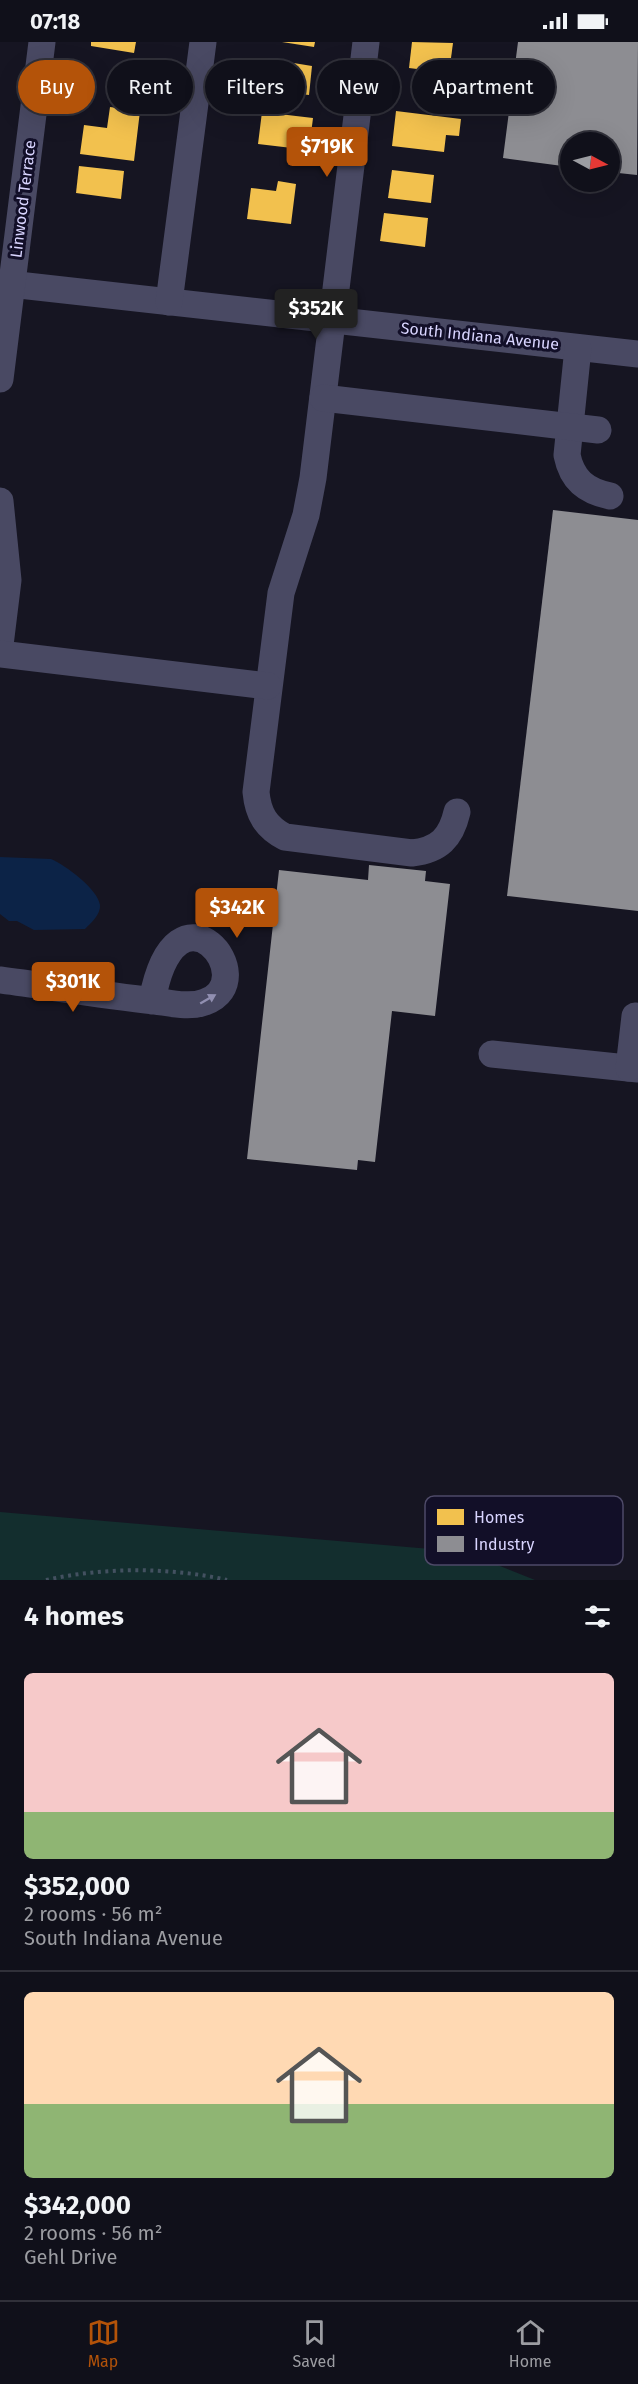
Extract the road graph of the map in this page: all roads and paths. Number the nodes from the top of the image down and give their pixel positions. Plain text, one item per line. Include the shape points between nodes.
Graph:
1 (42, 42) edge
2 (203, 42) edge
3 (366, 42) edge
4 (6, 284) edge
5 (169, 302) junction
6 (332, 320) junction
7 (578, 348) junction
8 (638, 354) edge
9 (0, 378) edge
10 (323, 398) junction
11 (570, 427) junction
12 (598, 430) dead end
13 (610, 496) dead end
14 (0, 501) edge
15 (0, 645) edge
16 (0, 654) edge
17 (268, 686) junction
18 (457, 812) dead end
19 (0, 980) edge
20 (152, 1000) dead end
21 (638, 1017) edge
22 (492, 1054) dead end
23 (633, 1068) edge
24 (46, 1580) edge
25 (227, 1580) edge

1 - 4 street, Linwood Terrace
2 - 5 street
3 - 6 street
4 - 5 street, South Indiana Avenue
4 - 9 street, Linwood Terrace
5 - 6 street, South Indiana Avenue
6 - 7 street, South Indiana Avenue
6 - 10 street
7 - 8 street, South Indiana Avenue
7 - 11 street
10 - 11 street
10 - 17 street via 311,496 283,584
11 - 12 street
11 - 13 street via 567,455 573,475 593,493
14 - 15 street via 8,580
16 - 17 street
17 - 18 street via 256,792 258,809 272,830 303,841 412,853 429,851 441,844 449,835
19 - 20 street
21 - 23 street via 635,1016
22 - 23 street
24 - 25 path via 141,1571 192,1572

